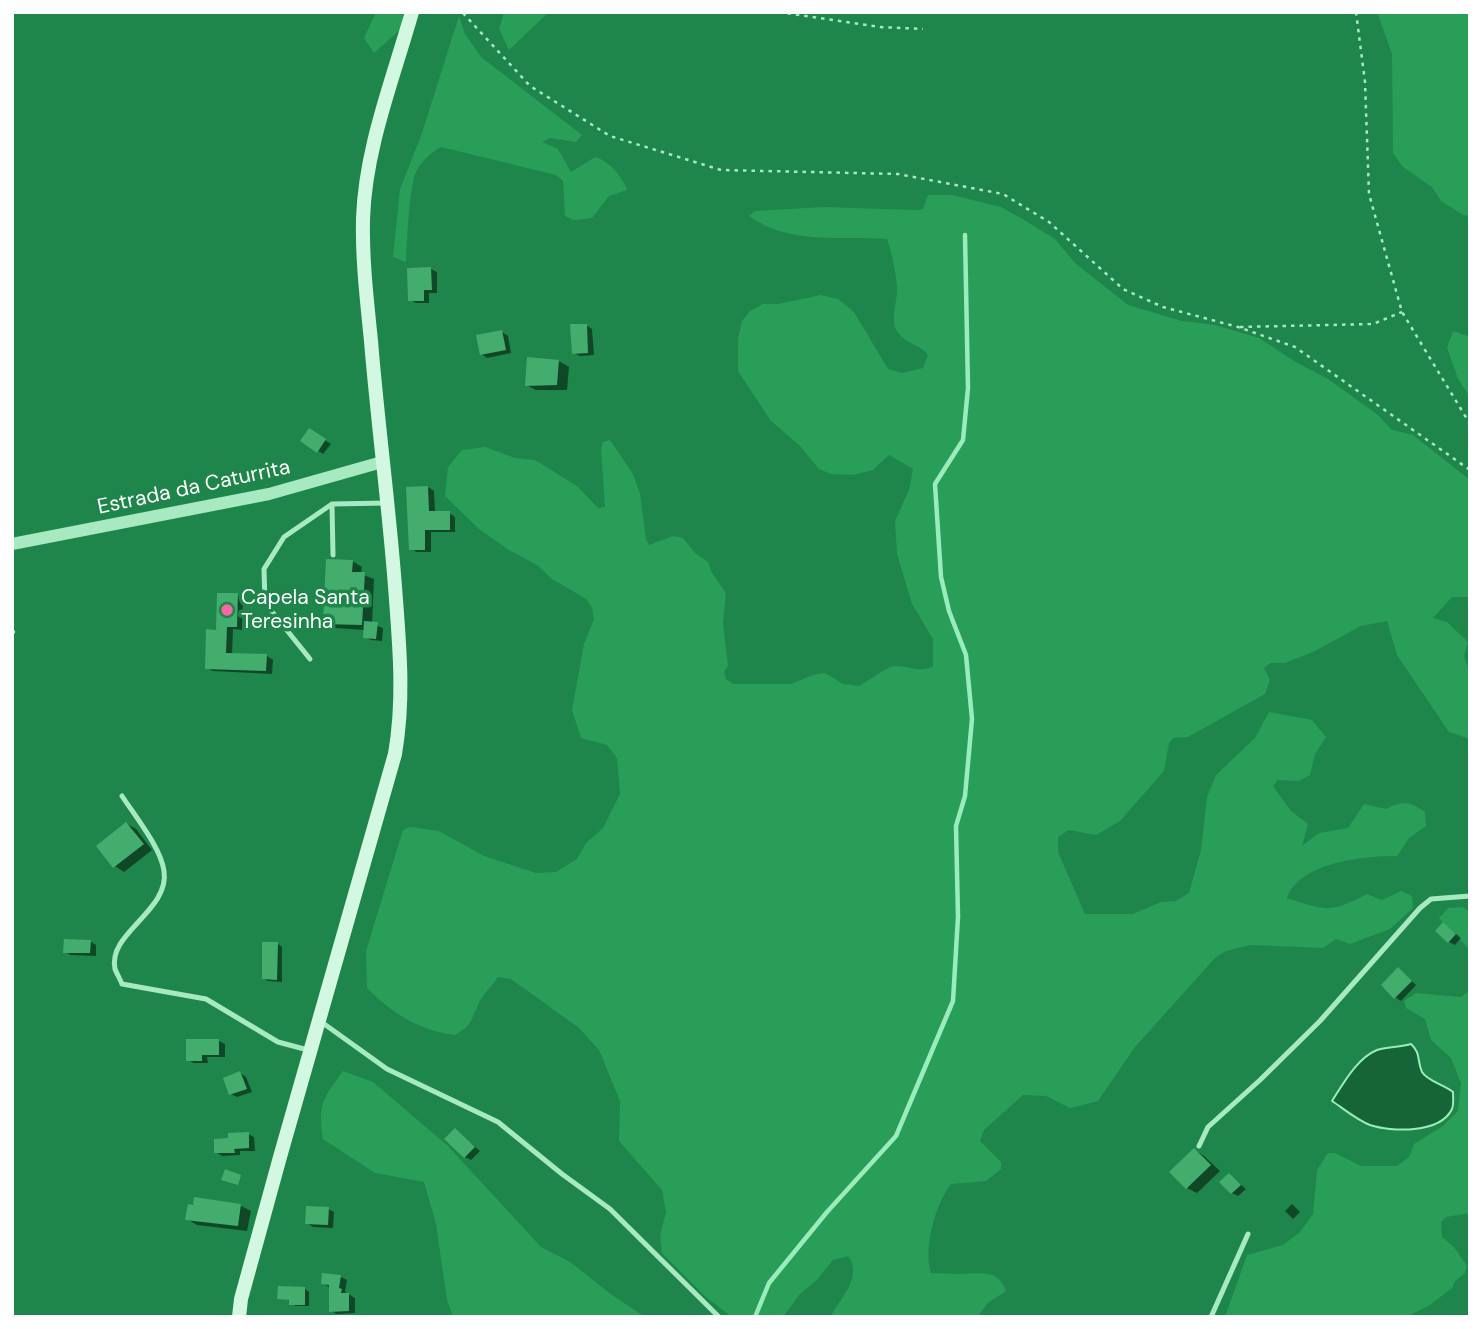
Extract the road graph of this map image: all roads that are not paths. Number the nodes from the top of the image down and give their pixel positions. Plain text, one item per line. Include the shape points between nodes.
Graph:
1 (412, 12) edge
2 (383, 462) junction
3 (389, 503) junction
4 (332, 504) junction
5 (12, 544) edge
6 (333, 555) dead end
7 (310, 659) dead end
8 (122, 796) dead end
9 (1470, 896) edge
10 (320, 1021) junction
11 (311, 1051) junction
12 (1199, 1146) dead end
13 (1248, 1234) dead end
14 (239, 1317) edge
15 (719, 1317) edge
16 (1211, 1317) edge

1 - 2 main road via 377,134 363,220
2 - 3 main road
2 - 5 street, Estrada da Caturrita via 269,494
3 - 4 lane
3 - 10 main road via 400,727
4 - 6 lane
4 - 7 lane via 284,537 264,569 265,603
8 - 11 lane via 165,873 160,897 117,948 114,967 121,984 206,999 278,1042
9 - 12 lane via 1431,899 1420,908 1320,1021 1208,1127
10 - 11 main road
10 - 15 lane via 387,1069 498,1122 610,1209
11 - 14 main road
13 - 16 lane

